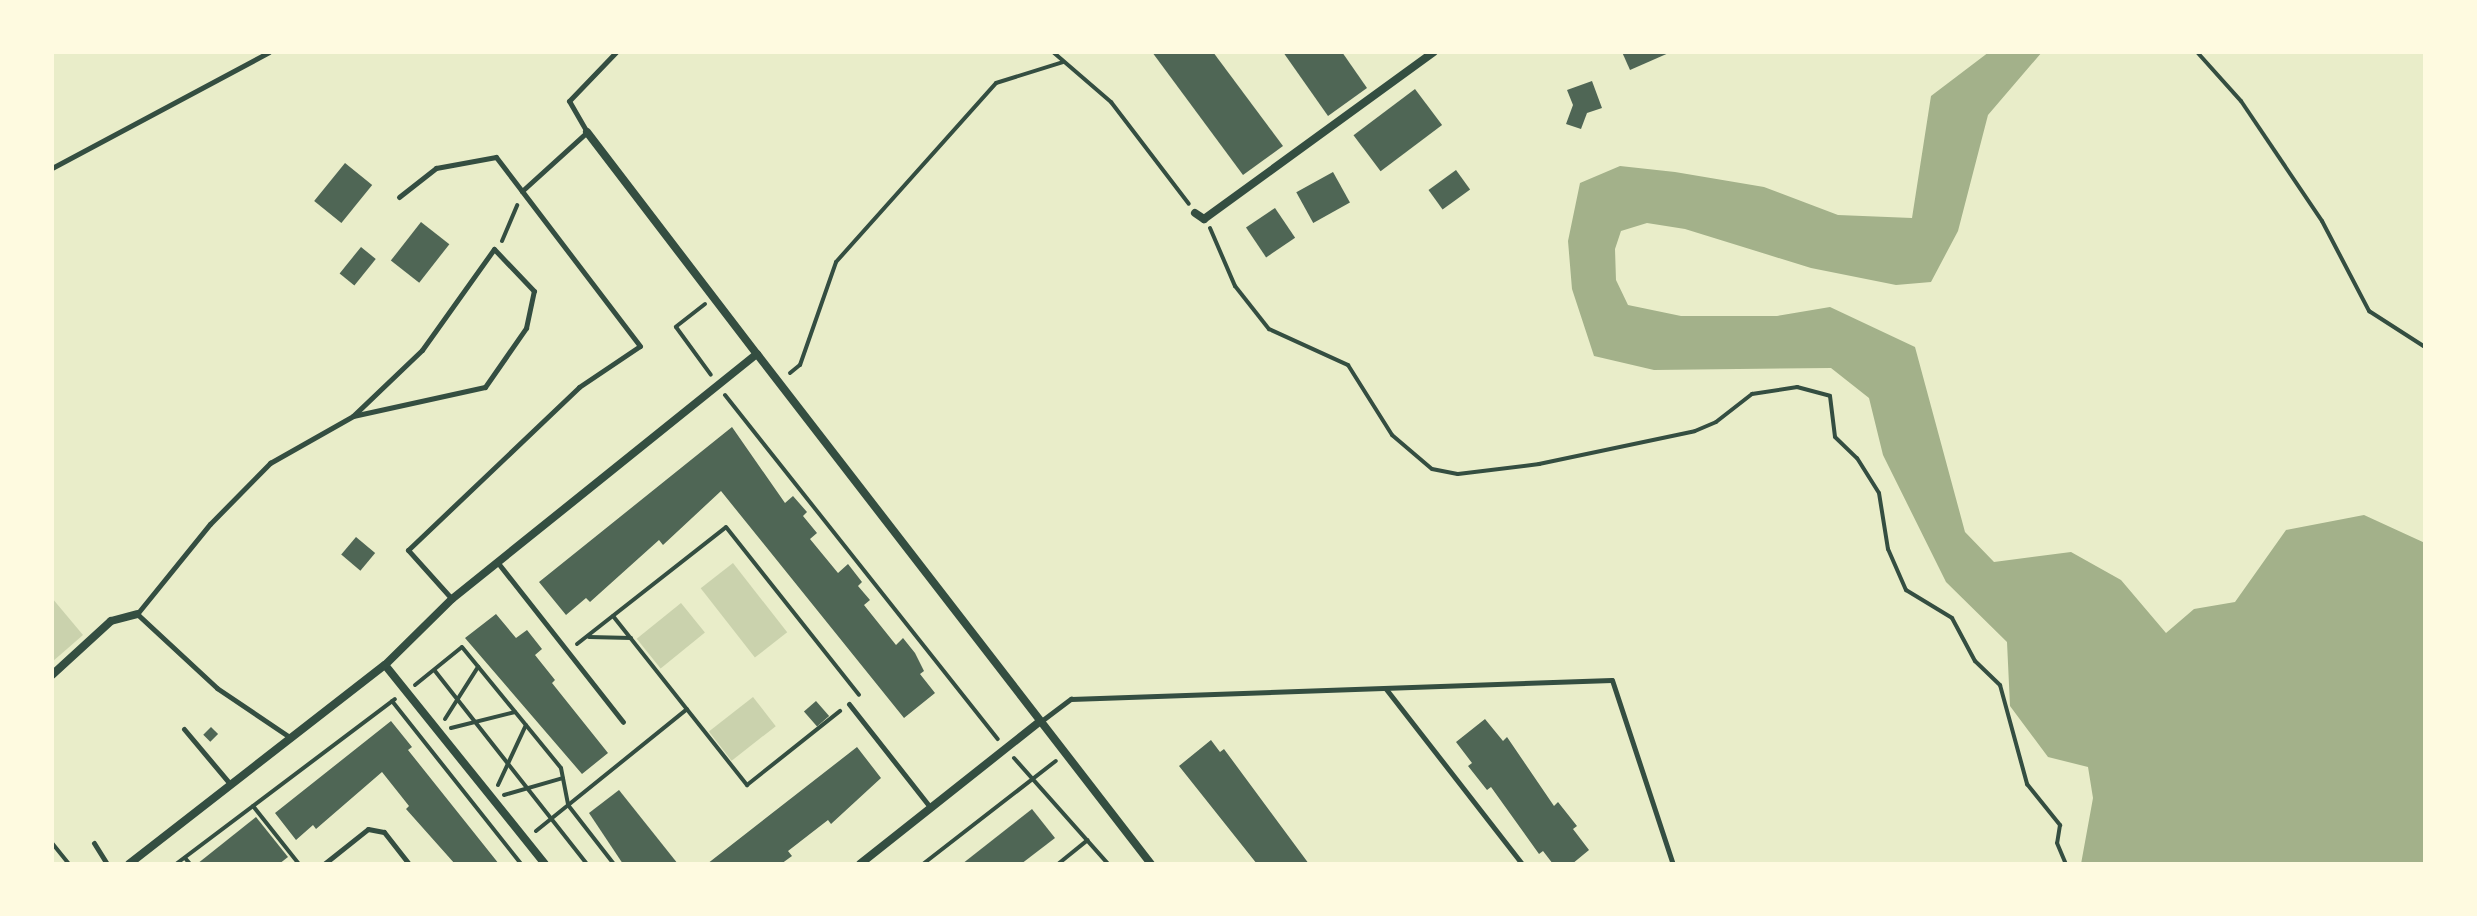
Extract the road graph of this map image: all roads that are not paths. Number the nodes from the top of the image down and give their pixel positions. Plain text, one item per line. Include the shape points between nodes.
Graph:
1 (269, 52) edge
2 (616, 52) edge
3 (1434, 52) edge
4 (587, 132) junction
5 (52, 168) edge
6 (522, 191) junction
7 (399, 197) dead end
8 (1195, 213) road end
9 (757, 354) junction
10 (353, 416) junction
11 (498, 563) junction
12 (452, 599) junction
13 (137, 614) junction
14 (385, 665) junction
15 (52, 675) edge
16 (1386, 688) junction
17 (849, 704) road end
18 (623, 722) dead end
19 (1039, 722) junction
20 (184, 729) dead end
21 (292, 739) junction
22 (231, 785) junction
23 (931, 808) junction
24 (94, 843) dead end
25 (107, 864) edge
26 (129, 864) edge
27 (324, 864) edge
28 (409, 864) edge
29 (545, 864) edge
30 (860, 864) edge
31 (1151, 864) edge
32 (1522, 864) edge
33 (1673, 864) edge

1 - 5 lane
2 - 4 lane via 569,101
3 - 8 street via 1204,219
4 - 6 lane
4 - 9 street
6 - 7 lane via 496,157 436,168
6 - 12 lane via 640,346 579,387 408,550
9 - 11 street
9 - 19 street
10 - 10 lane via 485,387 526,328 534,291 494,249 422,350
10 - 13 lane via 270,463 210,524
11 - 12 street
11 - 18 lane
12 - 14 street
13 - 15 street via 111,621
13 - 21 lane via 217,688
14 - 21 street
14 - 29 street
16 - 19 lane via 1071,699
16 - 32 lane
16 - 33 lane via 1612,680
17 - 23 lane
19 - 23 street
19 - 31 street
20 - 22 lane
21 - 22 street
22 - 26 street
23 - 30 street
24 - 25 lane
27 - 28 lane via 368,829 384,832

